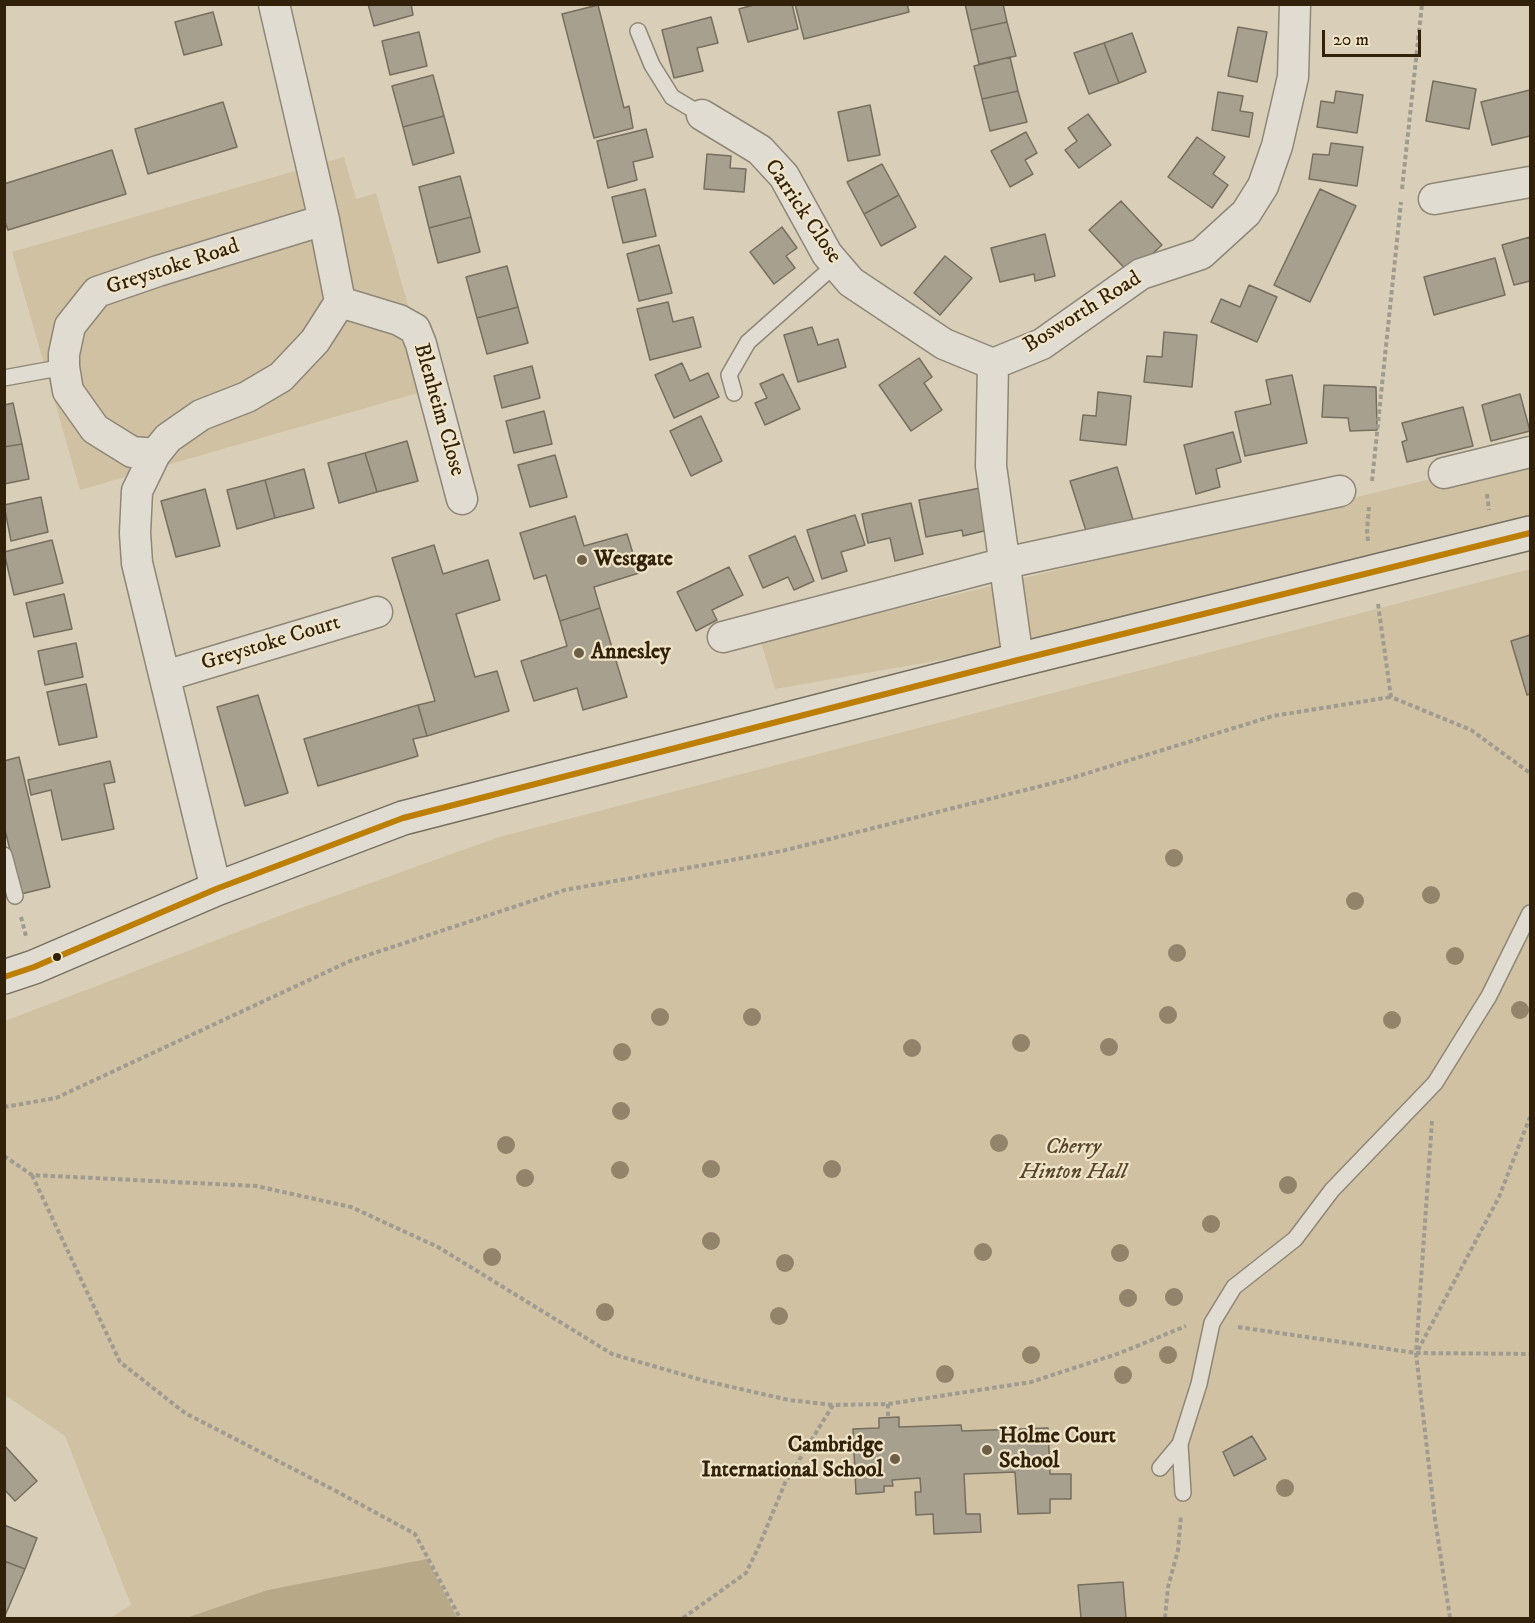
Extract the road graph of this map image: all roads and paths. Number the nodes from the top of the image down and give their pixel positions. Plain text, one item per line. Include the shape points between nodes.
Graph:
1 (274, 4) edge
2 (1295, 4) edge
3 (1422, 4) edge
4 (638, 31) dead end
5 (702, 115) joint
6 (1530, 182) edge
7 (1434, 199) dead end
8 (324, 220) junction
9 (836, 264) junction
10 (340, 302) junction
11 (993, 364) junction
12 (64, 366) junction
13 (4, 378) edge
14 (734, 393) dead end
15 (1530, 452) edge
16 (154, 454) junction
17 (1484, 464) junction
18 (1444, 473) dead end
19 (1371, 483) dead end
20 (1340, 492) dead end
21 (462, 499) dead end
22 (1369, 507) dead end
23 (1366, 530) dead end
24 (1530, 533) edge
25 (1493, 542) junction
26 (1005, 563) junction
27 (1378, 602) dead end
28 (377, 612) dead end
29 (723, 637) dead end
30 (1018, 660) junction
31 (165, 676) junction
32 (1391, 698) junction
33 (1530, 773) edge
34 (4, 855) edge
35 (216, 889) junction
36 (15, 896) joint
37 (1530, 913) edge
38 (19, 972) edge
39 (1435, 1083) junction
40 (4, 1107) edge
41 (1530, 1117) edge
42 (4, 1156) edge
43 (32, 1175) junction
44 (1212, 1323) junction
45 (1416, 1353) junction
46 (1530, 1354) edge
47 (888, 1404) junction
48 (833, 1405) junction
49 (888, 1418) dead end
50 (1180, 1444) junction
51 (1160, 1468) dead end
52 (1183, 1493) joint
53 (460, 1618) edge
54 (683, 1618) edge
55 (1165, 1618) edge
56 (1450, 1618) edge

1 - 8 street
2 - 11 street, Bosworth Road via 1293,76 1277,146 1263,186 1246,213 1201,254 1141,274 1042,344
3 - 19 path
4 - 5 lane via 652,66 672,97
5 - 9 street, Carrick Close via 760,150 784,176
6 - 7 street
8 - 10 street
8 - 12 street, Greystoke Road via 97,292 70,326
9 - 11 street, Carrick Close via 851,282 944,344
9 - 14 lane via 748,342 729,375
10 - 16 street via 315,341 281,377 247,397 201,415 168,438
10 - 21 street, Blenheim Close via 399,320 415,329
11 - 26 street via 990,466
12 - 13 lane
12 - 16 street, Greystoke Road via 68,391 95,429 132,452
15 - 17 street
16 - 31 street via 137,491 135,533 137,563
17 - 18 street
17 - 25 path
20 - 26 street
22 - 23 path
24 - 25 street
25 - 30 street
26 - 29 street
26 - 30 street
27 - 32 path
28 - 31 street, Greystoke Court
30 - 35 street via 403,818
31 - 35 street
32 - 33 path via 1471,730
32 - 40 path via 1273,716 1065,780 782,851 566,890 350,961 56,1098
34 - 36 lane
35 - 38 street
36 - 38 path
37 - 39 lane via 1489,996
39 - 44 lane via 1332,1190 1295,1239 1234,1287
39 - 45 path
41 - 45 path via 1499,1197
42 - 43 path
43 - 48 path via 256,1186 351,1207 438,1247 612,1354 705,1381 789,1400
43 - 53 path via 120,1362 185,1413 415,1534
44 - 45 path
44 - 47 path via 1191,1324 1120,1353 1031,1382
44 - 50 lane via 1199,1384
45 - 46 path
45 - 56 path
47 - 48 path
47 - 49 path
48 - 54 path via 785,1482 746,1573
50 - 51 lane
50 - 52 lane
52 - 55 path via 1178,1550

